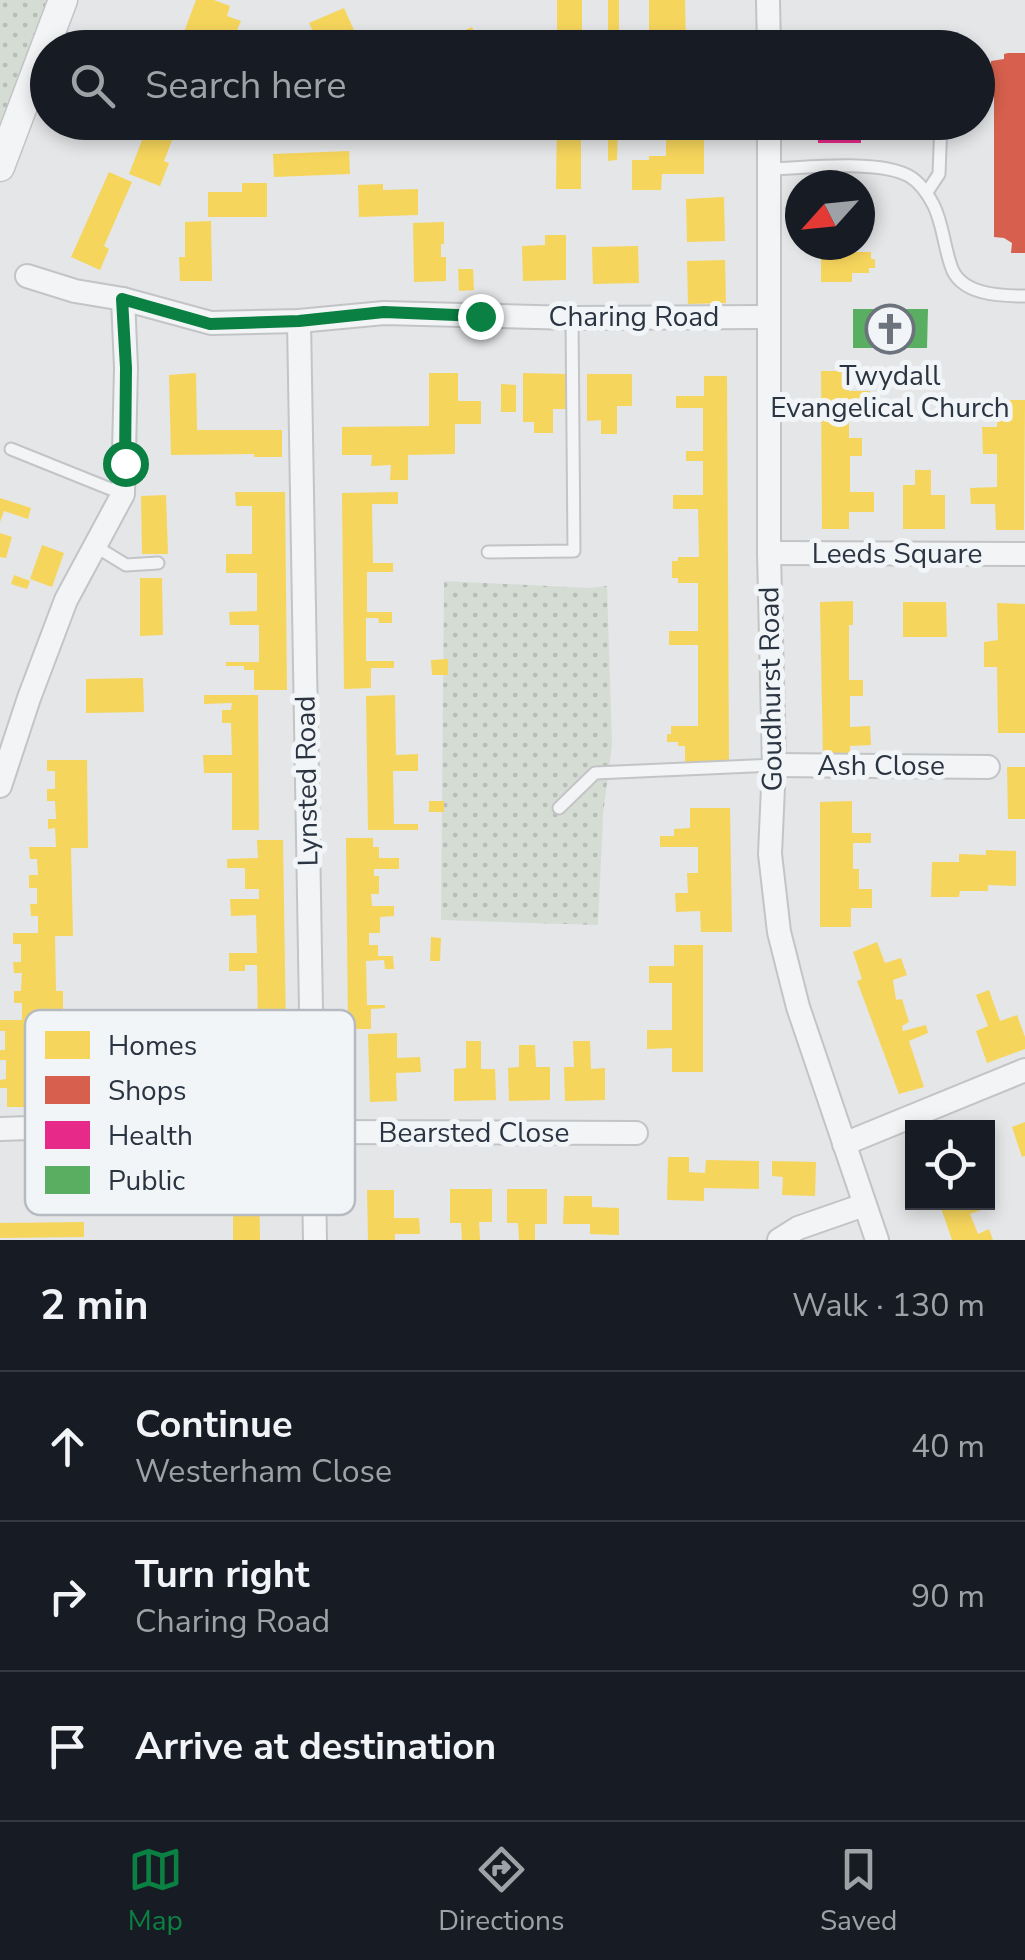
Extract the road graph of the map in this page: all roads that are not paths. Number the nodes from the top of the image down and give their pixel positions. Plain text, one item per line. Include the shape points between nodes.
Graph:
1 (63, 0) edge
2 (768, 0) edge
3 (52, 30) edge
4 (769, 30) edge
5 (30, 87) edge
6 (770, 140) edge
7 (940, 140) edge
8 (0, 167) edge
9 (770, 169) junction
10 (926, 192) junction
11 (27, 276) dead end
12 (1025, 296) edge
13 (122, 299) junction
14 (768, 317) junction
15 (572, 318) junction
16 (299, 321) junction
17 (11, 450) dead end
18 (123, 494) junction
19 (95, 546) junction
20 (488, 552) dead end
21 (769, 553) junction
22 (1025, 554) edge
23 (158, 563) dead end
24 (774, 766) junction
25 (988, 767) dead end
26 (0, 786) edge
27 (559, 808) dead end
28 (310, 1010) edge
29 (1025, 1070) edge
30 (25, 1128) edge
31 (0, 1129) edge
32 (355, 1132) edge
33 (636, 1133) dead end
34 (844, 1144) junction
35 (864, 1205) junction
36 (314, 1215) edge
37 (315, 1240) edge
38 (779, 1240) edge
39 (877, 1240) edge

1 - 3 street
2 - 4 street
5 - 8 street
6 - 9 street, Goudhurst Road
7 - 10 lane via 939,174
9 - 10 lane via 886,167
9 - 14 street, Goudhurst Road
10 - 12 lane via 952,271 973,290
11 - 13 street, Charing Road
13 - 16 street, Charing Road via 210,324
13 - 18 street
14 - 15 street, Charing Road
14 - 21 street, Goudhurst Road
15 - 16 street, Charing Road via 384,312
15 - 20 lane via 574,551
16 - 28 street, Lynsted Road
17 - 18 lane
18 - 19 street
19 - 23 lane via 126,565
19 - 26 street via 66,600
21 - 22 street, Leeds Square
21 - 24 street, Goudhurst Road
24 - 25 street, Ash Close
24 - 27 lane via 595,773
24 - 34 street, Goudhurst Road via 770,854 779,932
29 - 34 street
30 - 31 street
32 - 33 street, Bearsted Close
34 - 35 street, Goudhurst Road
35 - 38 street
35 - 39 street, Goudhurst Road
36 - 37 street, Lynsted Road

